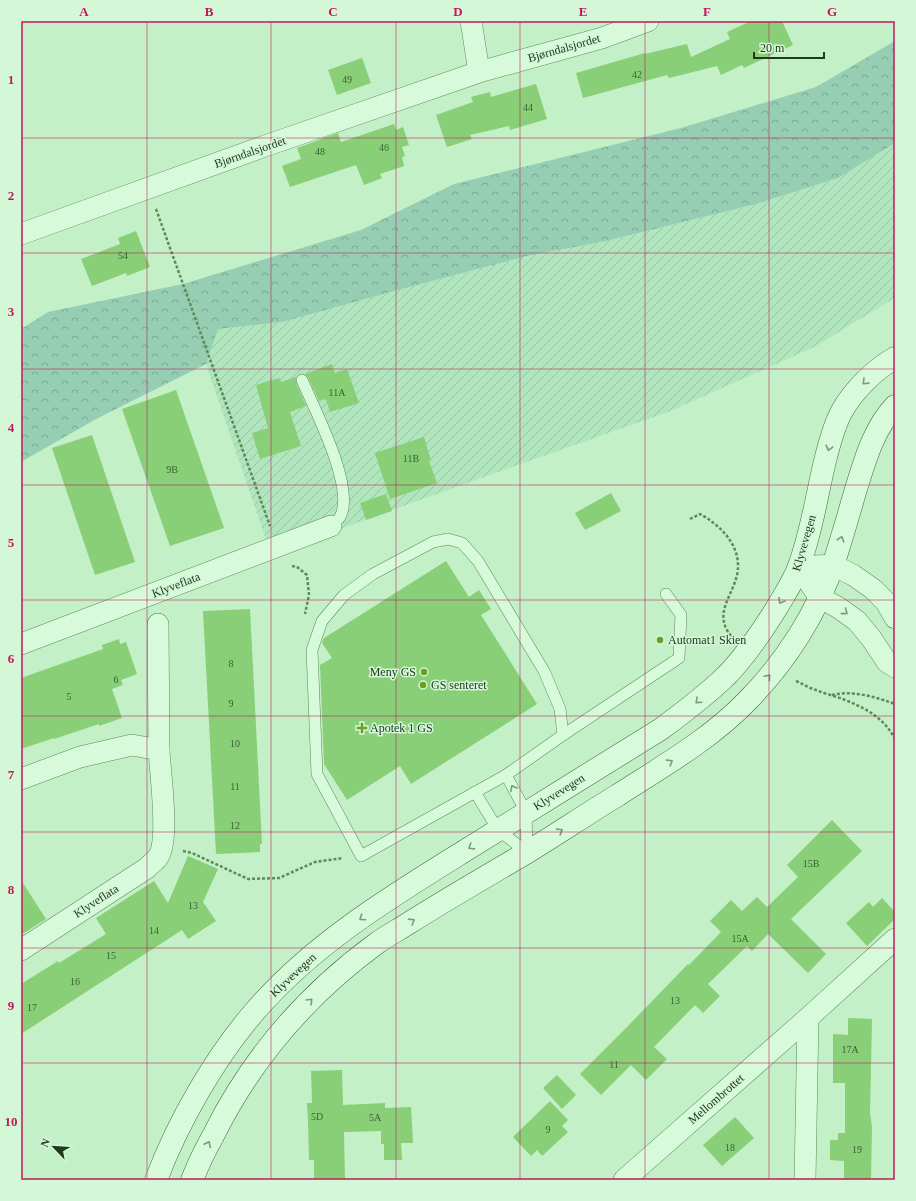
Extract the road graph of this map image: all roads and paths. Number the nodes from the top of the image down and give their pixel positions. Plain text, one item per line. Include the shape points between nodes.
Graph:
1 (471, 21) edge
2 (648, 21) edge
3 (479, 72) junction
4 (148, 188) junction
5 (21, 234) edge
6 (895, 358) edge
7 (302, 380) dead end
8 (895, 406) edge
9 (690, 519) dead end
10 (331, 526) joint
11 (270, 549) junction
12 (833, 565) junction
13 (799, 567) junction
14 (666, 594) dead end
15 (819, 597) junction
16 (304, 616) dead end
17 (895, 618) edge
18 (158, 624) dead end
19 (733, 637) dead end
20 (21, 644) edge
21 (895, 667) edge
22 (796, 681) dead end
23 (831, 695) junction
24 (895, 704) edge
25 (564, 735) junction
26 (895, 739) edge
27 (159, 750) junction
28 (506, 775) junction
29 (21, 779) edge
30 (475, 792) junction
31 (526, 812) junction
32 (498, 830) junction
33 (163, 847) junction
34 (527, 852) junction
35 (361, 856) junction
36 (895, 939) edge
37 (21, 950) edge
38 (808, 1018) junction
39 (156, 1180) edge
40 (192, 1180) edge
41 (624, 1180) edge
42 (805, 1180) edge

1 - 3 street
2 - 3 street, Bjørndalsjordet via 602,38
3 - 4 street, Bjørndalsjordet
4 - 5 street, Bjørndalsjordet
4 - 11 path
6 -> 13 main road, Klyvevegen via 863,383 842,411 831,439
7 - 10 lane via 338,463 344,499 341,516
12 -> 8 main road via 866,456 878,430
9 - 19 path via 700,514 709,519 730,540 737,552 736,576 725,602 723,617 728,632
10 - 11 street, Klyveflata
11 - 16 path via 269,560 297,567 307,575 309,595
11 - 20 street, Klyveflata
12 - 13 street
12 - 15 main road
12 - 17 street via 874,589 886,602
13 - 15 street
13 -> 31 main road, Klyvevegen via 783,598 752,646 693,706
14 - 25 lane via 681,614 679,658
15 -> 21 street via 857,621 887,662
34 -> 15 main road via 684,753 717,728 749,700 778,667
18 - 27 street, Klyveflata
22 - 23 path
23 - 24 path via 866,695
23 - 26 path via 877,716 889,728
25 - 28 lane
25 - 35 lane via 560,709 544,671 478,561 462,543 448,539 433,542 373,574 344,595 322,621 312,650 317,774
27 - 29 street via 132,745 80,757
27 - 33 street, Klyveflata via 165,830
28 - 30 lane
31 -> 28 lane
30 - 32 lane
30 - 35 lane
31 - 32 main road, Klyvevegen
31 - 34 lane
32 - 34 lane
32 -> 39 main road, Klyvevegen via 356,922 301,964 256,1010 226,1049 196,1097 167,1151
33 - 35 path via 192,853 248,879 279,878 315,862
33 - 37 street, Klyveflata via 159,857 147,868
40 -> 34 main road via 224,1112 252,1067 322,987 377,943
36 - 38 street, Mellombrottet
38 - 41 street, Mellombrottet
38 - 42 street

